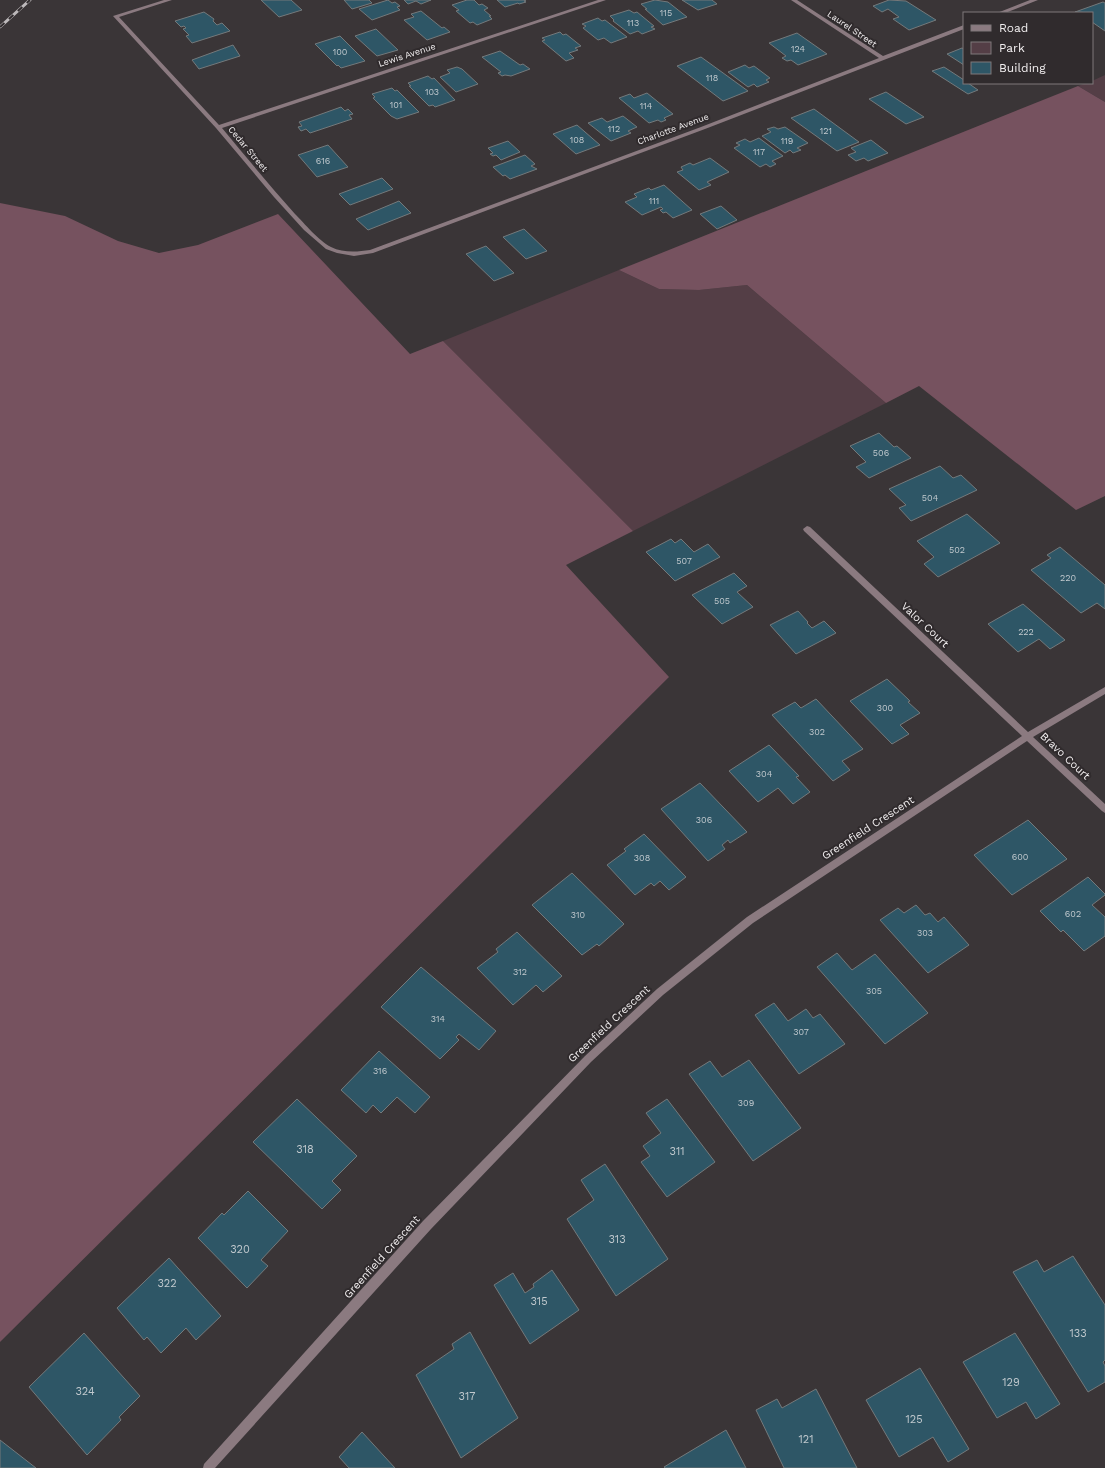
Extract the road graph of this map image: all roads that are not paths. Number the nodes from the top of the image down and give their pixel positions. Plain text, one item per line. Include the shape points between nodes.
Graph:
1 (169, 0) edge
2 (602, 0) edge
3 (794, 0) edge
4 (1035, 0) edge
5 (1003, 12) edge
6 (963, 27) edge
7 (882, 58) junction
8 (218, 127) junction
9 (386, 246) joint
10 (807, 529) dead end
11 (1105, 690) edge
12 (1028, 736) junction
13 (1105, 809) edge
14 (208, 1468) edge

1 - 8 street, Cedar Street via 116,16
2 - 8 street, Lewis Avenue
3 - 7 street, Laurel Street
4 - 5 street
6 - 7 street, Charlotte Avenue
7 - 9 street, Charlotte Avenue via 703,128
8 - 9 street, Cedar Street via 276,196 306,229 328,248 354,254 371,252
10 - 12 street, Valor Court
11 - 12 street, Greenfield Crescent
12 - 13 street, Bravo Court
12 - 14 street, Greenfield Crescent via 750,920 660,992 588,1059 427,1224

